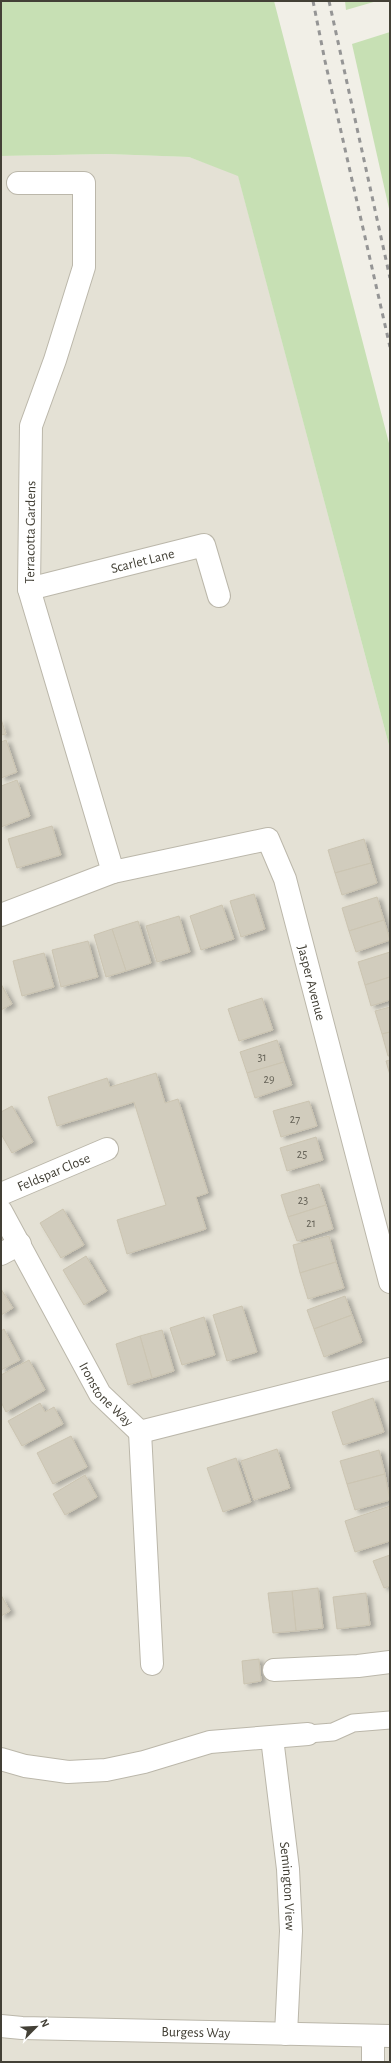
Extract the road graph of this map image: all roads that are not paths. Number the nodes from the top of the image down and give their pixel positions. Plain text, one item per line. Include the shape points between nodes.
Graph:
1 (18, 183) dead end
2 (29, 589) junction
3 (219, 596) dead end
4 (113, 872) junction
5 (1, 915) edge
6 (107, 1149) dead end
7 (1, 1194) edge
8 (1, 1211) edge
9 (10, 1249) edge
10 (390, 1282) edge
11 (390, 1369) edge
12 (140, 1432) junction
13 (390, 1662) edge
14 (152, 1664) dead end
15 (274, 1670) dead end
16 (390, 1720) edge
17 (308, 1734) joint
18 (272, 1738) junction
19 (1, 1759) edge
20 (1, 2026) edge
21 (286, 2034) junction
22 (382, 2036) edge
23 (373, 2062) edge

1 - 2 street, Terracotta Gardens via 84,183 84,267 31,426
2 - 3 street, Scarlet Lane via 204,545
2 - 4 street, Terracotta Gardens
4 - 5 street
4 - 10 street, Jasper Avenue via 268,839 285,879
6 - 7 street, Feldspar Close
8 - 9 street, Ironstone Way
9 - 12 street, Ironstone Way via 100,1394
11 - 12 street, Ironstone Way
12 - 14 street
13 - 15 street
16 - 17 lane via 353,1723 333,1732
17 - 18 street
18 - 19 street via 210,1742 144,1762 106,1770 68,1772 25,1766
18 - 21 street, Semington View via 288,1869 291,1931
20 - 21 street, Burgess Way
21 - 22 street, Burgess Way
22 - 23 street

